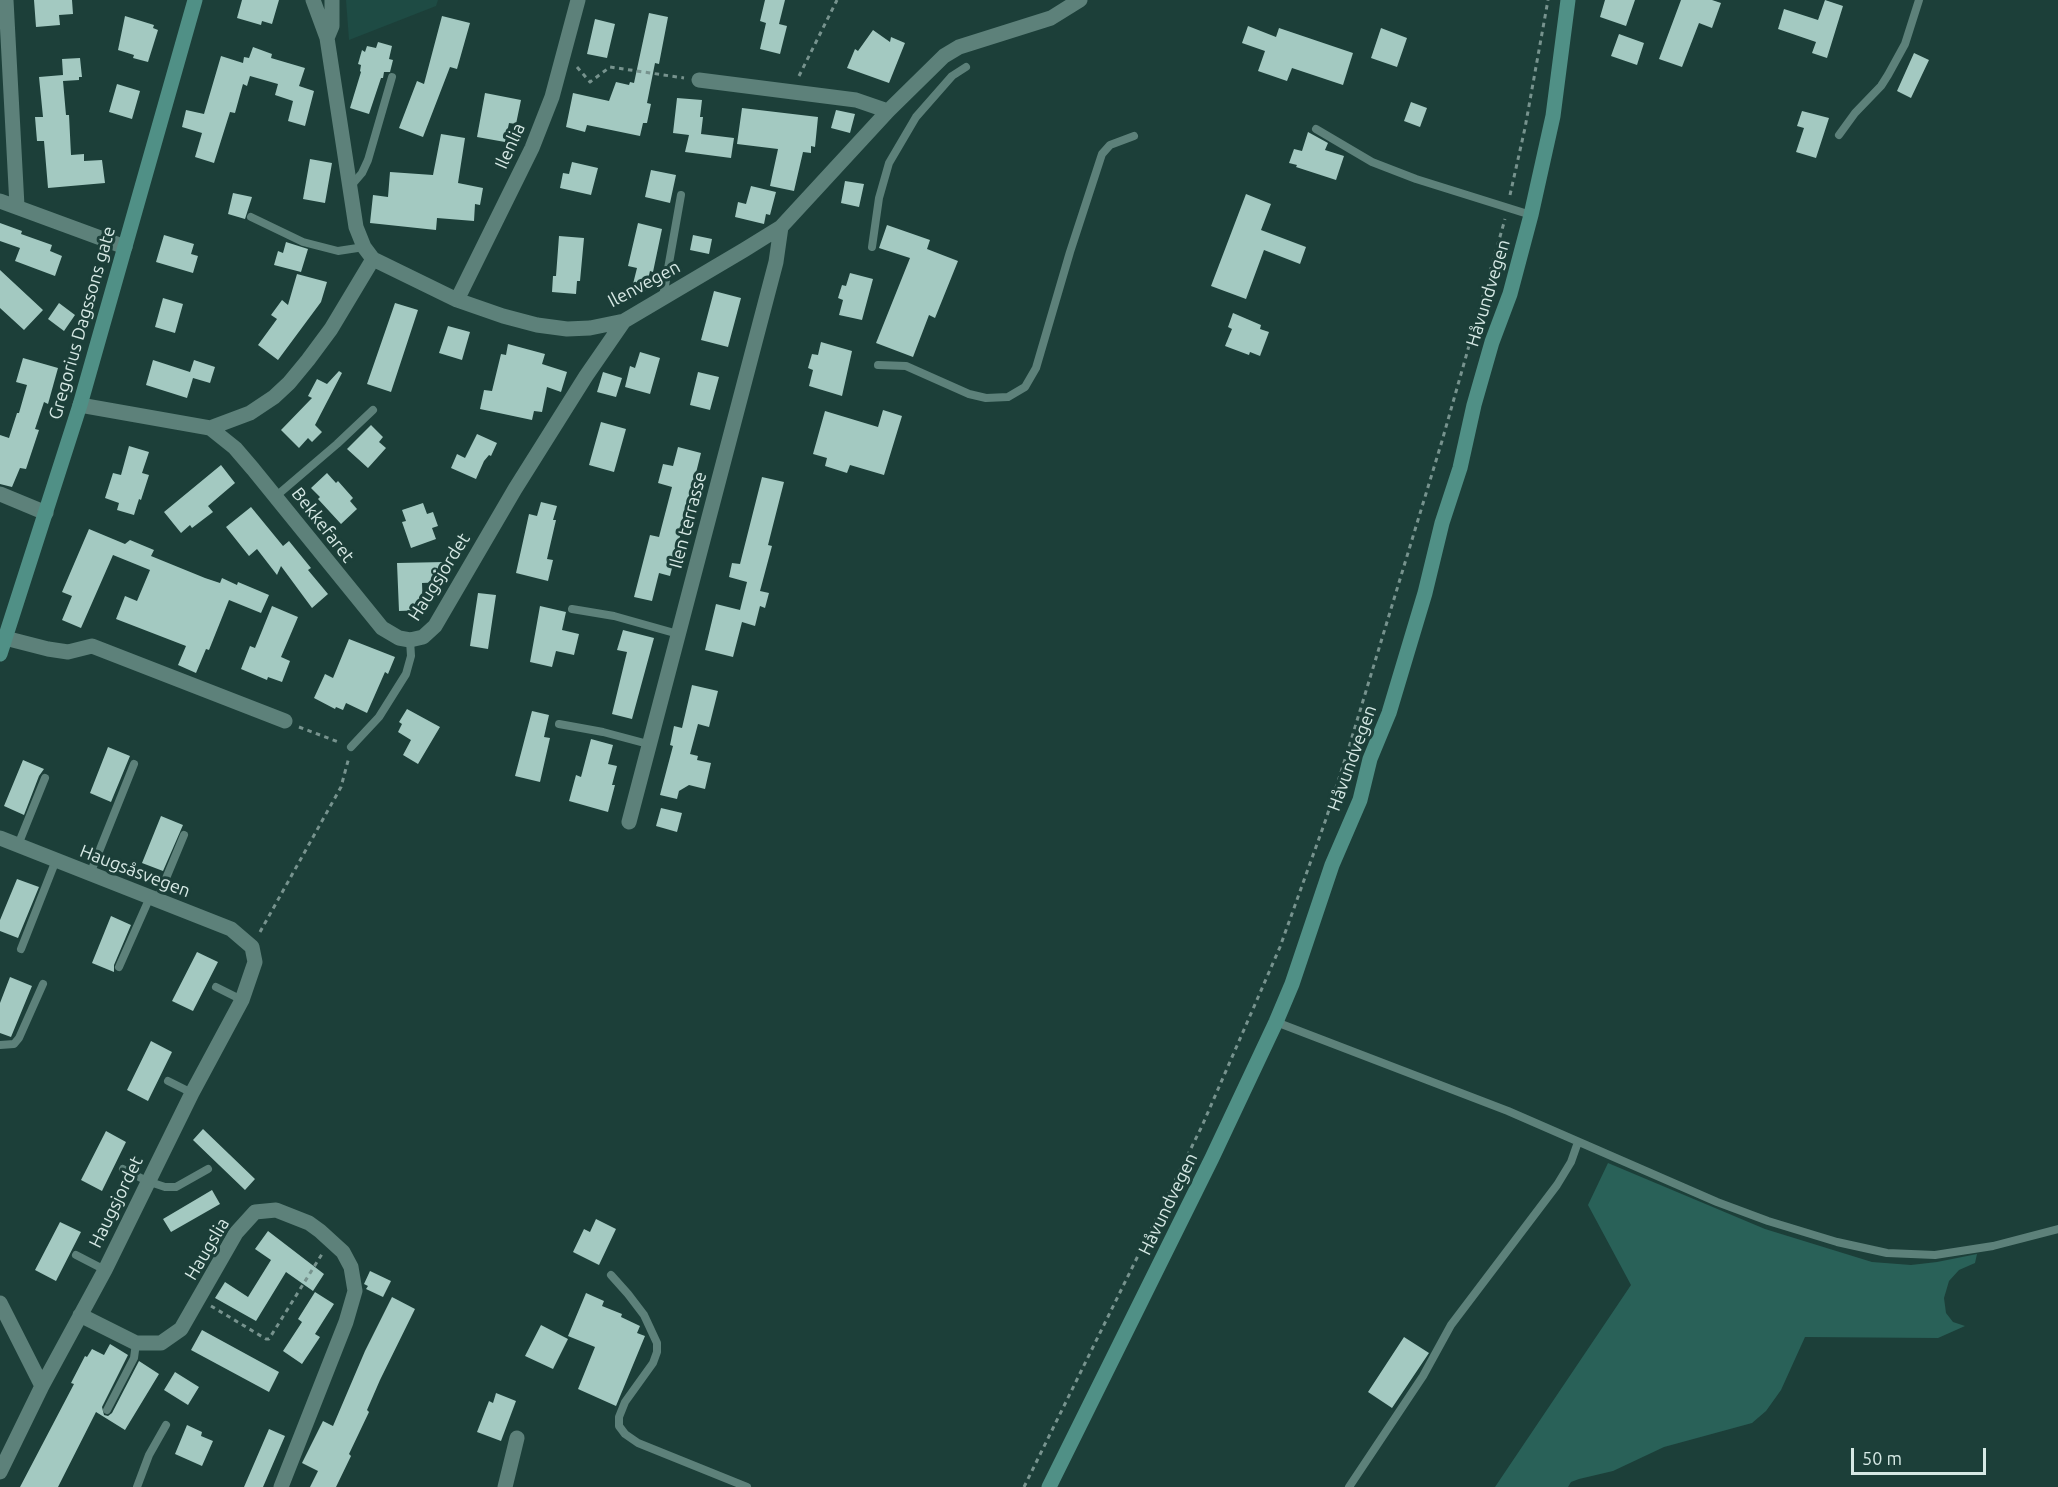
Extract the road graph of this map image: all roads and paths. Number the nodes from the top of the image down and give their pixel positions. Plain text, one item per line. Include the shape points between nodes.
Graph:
1 (6, 0) edge
2 (195, 0) edge
3 (313, 0) edge
4 (332, 0) edge
5 (578, 0) edge
6 (837, 0) edge
7 (1080, 0) edge
8 (1548, 0) edge
9 (1568, 0) edge
10 (1919, 0) edge
11 (327, 38) junction
12 (563, 59) junction
13 (966, 67) dead end
14 (392, 77) dead end
15 (677, 77) dead end
16 (699, 80) dead end
17 (790, 93) junction
18 (888, 111) junction
19 (1316, 129) dead end
20 (1839, 135) dead end
21 (1134, 136) dead end
22 (349, 188) junction
23 (681, 195) dead end
24 (0, 201) edge
25 (17, 206) junction
26 (1507, 208) junction
27 (1532, 215) junction
28 (251, 217) dead end
29 (781, 226) junction
30 (124, 247) junction
31 (872, 248) dead end
32 (368, 253) junction
33 (663, 299) junction
34 (457, 300) junction
35 (624, 321) junction
36 (878, 365) dead end
37 (80, 405) junction
38 (373, 410) dead end
39 (210, 428) junction
40 (0, 494) edge
41 (275, 497) junction
42 (46, 513) junction
43 (572, 609) dead end
44 (678, 634) junction
45 (5, 638) junction
46 (410, 640) junction
47 (0, 654) edge
48 (285, 721) joint
49 (559, 724) dead end
50 (648, 744) junction
51 (351, 747) junction
52 (134, 764) dead end
53 (45, 778) dead end
54 (629, 822) dead end
55 (184, 835) dead end
56 (0, 838) edge
57 (18, 845) junction
58 (56, 860) junction
59 (90, 874) junction
60 (154, 899) junction
61 (252, 947) junction
62 (21, 949) dead end
63 (119, 967) dead end
64 (43, 984) dead end
65 (216, 987) dead end
66 (242, 1000) junction
67 (1276, 1022) junction
68 (0, 1045) edge
69 (168, 1081) dead end
70 (192, 1093) junction
71 (1578, 1142) junction
72 (123, 1169) dead end
73 (208, 1169) dead end
74 (147, 1181) junction
75 (2058, 1229) edge
76 (330, 1241) junction
77 (76, 1255) dead end
78 (105, 1270) junction
79 (611, 1275) dead end
80 (200, 1299) junction
81 (0, 1303) edge
82 (80, 1315) junction
83 (136, 1343) junction
84 (42, 1386) junction
85 (107, 1410) dead end
86 (166, 1425) dead end
87 (517, 1438) dead end
88 (0, 1472) edge
89 (137, 1487) edge
90 (281, 1487) edge
91 (505, 1487) edge
92 (747, 1487) edge
93 (1024, 1487) edge
94 (1049, 1487) edge
95 (1349, 1487) edge

1 - 25 street
2 - 30 main road, Gregorius Dagssons gate
3 - 11 street
4 - 11 street via 332,26
5 - 12 street, Ilenlia
6 - 17 path
7 - 18 street, Ilenvegen via 1051,18 959,47 944,56
8 - 26 path, Håvundvegen
9 - 27 main road, Håvundvegen via 1553,116
10 - 20 lane via 1905,44 1888,75
11 - 22 street
12 - 15 path via 590,82 610,67
12 - 34 street, Ilenlia via 532,148
13 - 31 lane via 952,76 916,117 889,163
14 - 22 lane via 363,173
16 - 17 street
17 - 18 street via 856,100
18 - 29 street, Ilenvegen
19 - 26 lane via 1371,162
21 - 36 lane via 1110,145 1102,154 1036,368 1025,387 1008,397 986,398 906,366
22 - 32 street via 356,227
23 - 33 lane
24 - 25 street
25 - 30 street
26 - 27 lane
26 - 93 path, Håvundvegen via 1442,441 1349,747 1280,948 1202,1126
27 - 67 main road, Håvundvegen via 1492,342 1389,713
28 - 32 lane via 282,233 329,249
29 - 33 street, Ilenvegen
29 - 44 street, Ilen terrasse via 776,262
30 - 37 main road, Gregorius Dagssons gate
32 - 34 street, Ilenvegen
32 - 39 street via 331,329 289,383 250,413
33 - 35 street, Ilenvegen
34 - 35 street, Ilenvegen via 502,316 567,329
35 - 46 street, Haugsjordet via 515,489 435,626 423,637
37 - 39 street, Bekkefaret
37 - 42 main road, Gregorius Dagssons gate
38 - 41 lane
39 - 41 street, Bekkefaret via 235,448
40 - 42 street
41 - 46 street, Bekkefaret via 382,628
42 - 45 main road, Gregorius Dagssons gate
43 - 44 lane
44 - 50 street, Ilen terrasse
45 - 47 main road, Gregorius Dagssons gate
45 - 48 street via 68,652 92,646
46 - 51 lane, Haugsjordet via 406,674 379,717
48 - 51 path
49 - 50 lane
50 - 54 street, Ilen terrasse
51 - 61 path via 341,788
52 - 59 lane
53 - 57 lane
55 - 60 lane
56 - 57 street, Haugsåsvegen
57 - 58 street, Haugsåsvegen
58 - 59 street, Haugsåsvegen
58 - 62 lane
59 - 60 street, Haugsåsvegen
60 - 61 street, Haugsåsvegen via 231,929
60 - 63 lane
61 - 66 street, Haugsjordet via 255,962
64 - 68 lane via 19,1038 14,1044
65 - 66 lane
66 - 70 street, Haugsjordet
67 - 71 lane
67 - 94 main road, Håvundvegen
69 - 70 lane
70 - 74 street, Haugsjordet
71 - 75 lane via 1768,1221 1887,1253 1952,1254
71 - 95 lane via 1557,1185 1451,1325 1424,1376
72 - 74 lane
73 - 74 lane via 176,1187
74 - 78 street, Haugsjordet
76 - 80 street, Haugslia via 309,1223 276,1210 255,1212 236,1233
76 - 80 path via 269,1339
76 - 90 street, Haugslia via 343,1252 351,1267 355,1291
77 - 78 lane
78 - 82 street, Haugsjordet
79 - 92 lane via 644,1315 657,1343 652,1363 625,1402 619,1426 638,1443
80 - 83 street, Haugslia via 181,1329 161,1343
81 - 84 street
82 - 83 street
82 - 84 street, Haugsjordet
83 - 85 lane via 134,1358
84 - 88 street, Haugsjordet
86 - 89 lane
87 - 91 street

